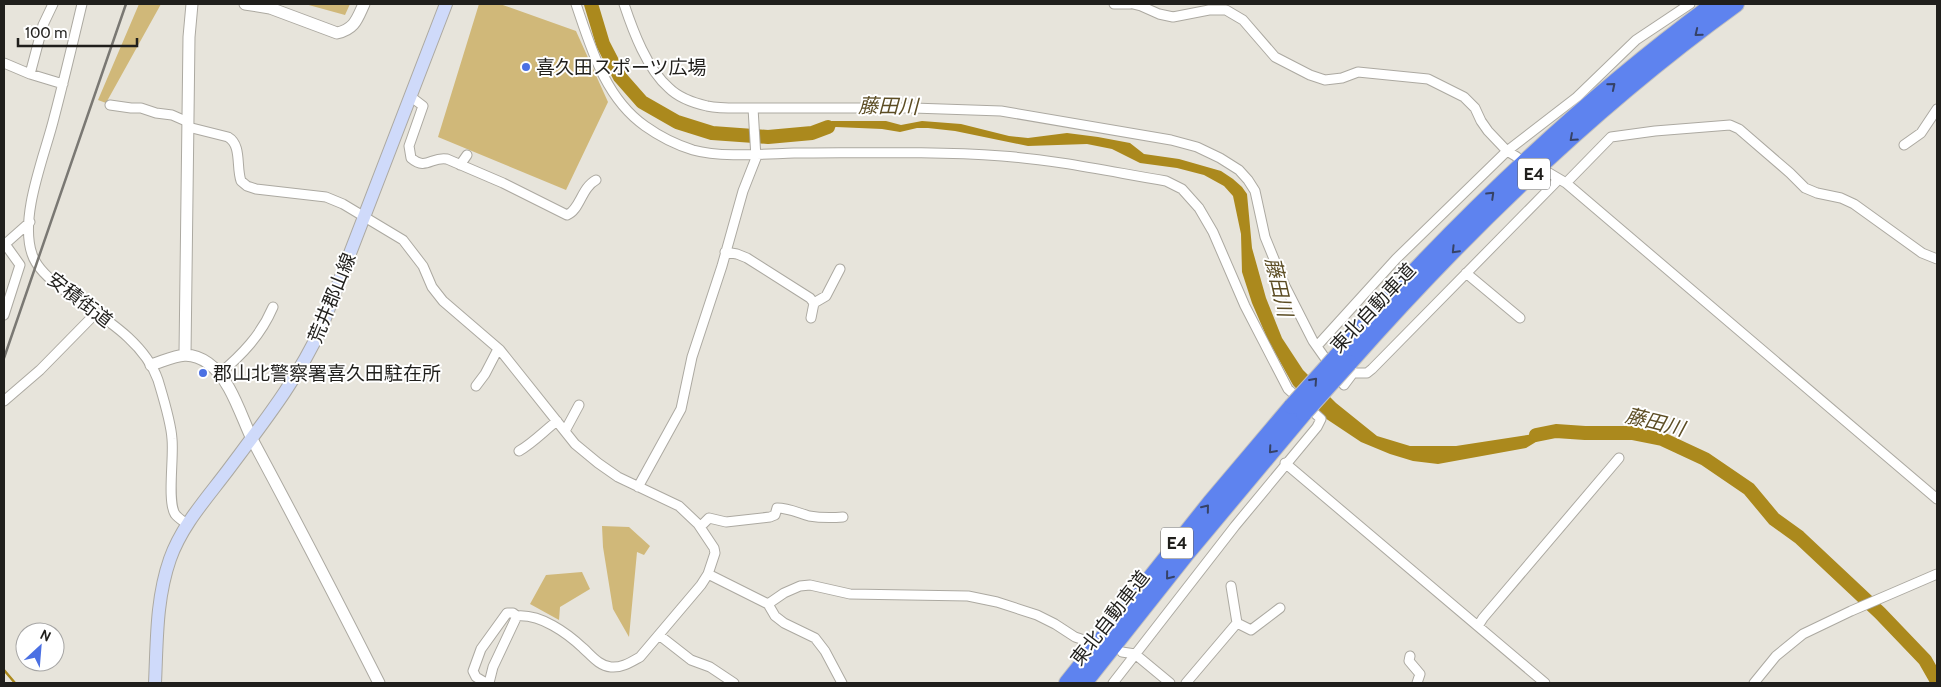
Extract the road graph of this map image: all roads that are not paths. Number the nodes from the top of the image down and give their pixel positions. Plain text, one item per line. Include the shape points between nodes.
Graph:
1 (53, 4) edge
2 (82, 4) edge
3 (192, 4) edge
4 (245, 4) edge
5 (364, 4) edge
6 (446, 4) edge
7 (576, 4) edge
8 (624, 4) edge
9 (1114, 4) edge
10 (1131, 4) edge
11 (1690, 4) edge
12 (1714, 4) edge
13 (1736, 4) edge
14 (4, 62) edge
15 (30, 74) junction
16 (62, 84) junction
17 (410, 96) junction
18 (110, 105) dead end
19 (1937, 109) edge
20 (753, 112) junction
21 (188, 125) junction
22 (1904, 145) dead end
23 (1507, 151) junction
24 (755, 152) junction
25 (467, 155) dead end
26 (1518, 157) dead end
27 (460, 165) junction
28 (1549, 174) dead end
29 (596, 180) dead end
30 (1562, 181) junction
31 (364, 218) junction
32 (30, 222) junction
33 (5, 244) edge
34 (725, 252) junction
35 (1937, 259) edge
36 (840, 269) dead end
37 (1466, 273) junction
38 (814, 303) junction
39 (272, 307) dead end
40 (96, 313) junction
41 (4, 315) edge
42 (811, 318) dead end
43 (1520, 318) dead end
44 (1317, 346) junction
45 (498, 349) junction
46 (184, 354) junction
47 (1342, 360) junction
48 (151, 365) junction
49 (219, 374) junction
50 (476, 386) dead end
51 (4, 401) edge
52 (578, 405) dead end
53 (1298, 410) junction
54 (557, 421) junction
55 (565, 431) junction
56 (252, 438) junction
57 (519, 451) dead end
58 (1620, 458) dead end
59 (1285, 464) junction
60 (638, 487) junction
61 (1937, 499) edge
62 (843, 517) dead end
63 (187, 524) junction
64 (700, 527) junction
65 (708, 574) junction
66 (1937, 574) edge
67 (1231, 586) dead end
68 (768, 604) junction
69 (1280, 608) dead end
70 (518, 616) junction
71 (1237, 623) junction
72 (1478, 626) junction
73 (659, 635) junction
74 (1087, 641) dead end
75 (1122, 652) dead end
76 (1135, 654) junction
77 (1410, 656) dead end
78 (155, 683) edge
79 (379, 683) edge
80 (487, 683) edge
81 (734, 683) edge
82 (842, 683) edge
83 (1067, 683) edge
84 (1084, 683) edge
85 (1113, 683) edge
86 (1170, 683) edge
87 (1186, 683) edge
88 (1418, 683) edge
89 (1545, 683) edge
90 (1754, 683) edge

1 - 15 street via 43,25
2 - 16 street, 安積街道
3 - 21 street
4 - 5 street via 270,8 337,32 348,31 355,24
6 - 17 main road, 荒井郡山線
7 - 24 street via 596,62 607,83 630,113 645,126 693,150
8 - 20 street via 638,42 669,89 687,100 707,106
9 - 10 street
10 - 23 street via 1173,17 1226,10 1242,20 1275,57 1326,80 1358,72 1428,80 1464,97
11 - 23 street via 1636,40 1577,97
47 -> 12 highway, 東北自動車道 / E4 via 1443,242 1508,179 1600,96
13 -> 47 highway, 東北自動車道 / E4 via 1608,106 1518,188
14 - 15 street
15 - 16 street
16 - 32 street, 安積街道 via 31,200
17 - 27 street via 423,106 409,146 411,158 422,164 443,158
17 - 31 main road, 荒井郡山線
18 - 21 street via 172,115
19 - 22 street via 1921,133
20 - 24 street
20 - 44 street via 913,108 1001,111 1197,146 1239,170 1255,191 1274,262
21 - 31 street via 233,140 238,174 247,186 256,190 326,197
21 - 46 street
23 - 26 street
23 - 44 street via 1396,259
24 - 34 street via 756,158
24 - 59 street via 1001,156 1041,160 1175,185 1199,208 1213,232 1245,306 1288,389 1321,419
25 - 27 street
27 - 29 street via 567,215 589,184
28 - 30 street
30 - 35 street via 1611,137 1655,130 1730,125 1739,129 1805,188 1854,204 1922,253
30 - 37 street
30 - 61 street
31 - 45 street via 403,240 443,301
31 - 56 main road, 荒井郡山線 via 309,355 276,408
32 - 33 street
32 - 40 street, 安積街道 via 31,252 37,264 63,290
33 - 41 street via 20,265
34 - 38 street via 747,258
34 - 60 street via 692,357 681,409
36 - 38 street via 826,296
37 - 43 street
37 - 44 street via 1367,373 1353,373 1344,384
38 - 42 street
39 - 49 street via 258,336
40 - 48 street, 安積街道 via 139,348
40 - 51 street
45 - 50 street
45 - 54 street
46 - 48 street
46 - 49 street via 201,358
47 - 53 highway, 東北自動車道 / E4, bridge
48 - 63 street, 安積街道 via 172,436 171,500 175,514
49 - 56 street
52 - 55 street
83 -> 53 highway, 東北自動車道 / E4 via 1187,531
53 -> 84 highway, 東北自動車道 / E4
54 - 55 street
54 - 57 street
55 - 60 street via 598,463
56 - 63 main road, 荒井郡山線
56 - 79 street
58 - 72 street
59 - 72 street
59 - 76 street
60 - 64 street via 672,502
62 - 64 street via 830,519 777,508 775,515 770,517 726,522 709,518
63 - 78 main road, 荒井郡山線 via 170,558 162,587
64 - 65 street via 714,548
65 - 68 street
65 - 73 street
66 - 90 street via 1811,629 1776,656
67 - 71 street
68 - 74 street via 784,593 810,585 850,594 968,596 1038,615 1075,638
68 - 82 street via 784,623 820,644
69 - 71 street via 1251,630
70 - 73 street via 557,628 609,667 618,667 640,657
70 - 80 street
70 - 80 street via 513,612 507,613 481,649 473,672
71 - 87 street
72 - 89 street
73 - 81 street via 691,660 706,665
75 - 76 street
76 - 85 street
76 - 86 street
77 - 88 street via 1409,661 1420,674

